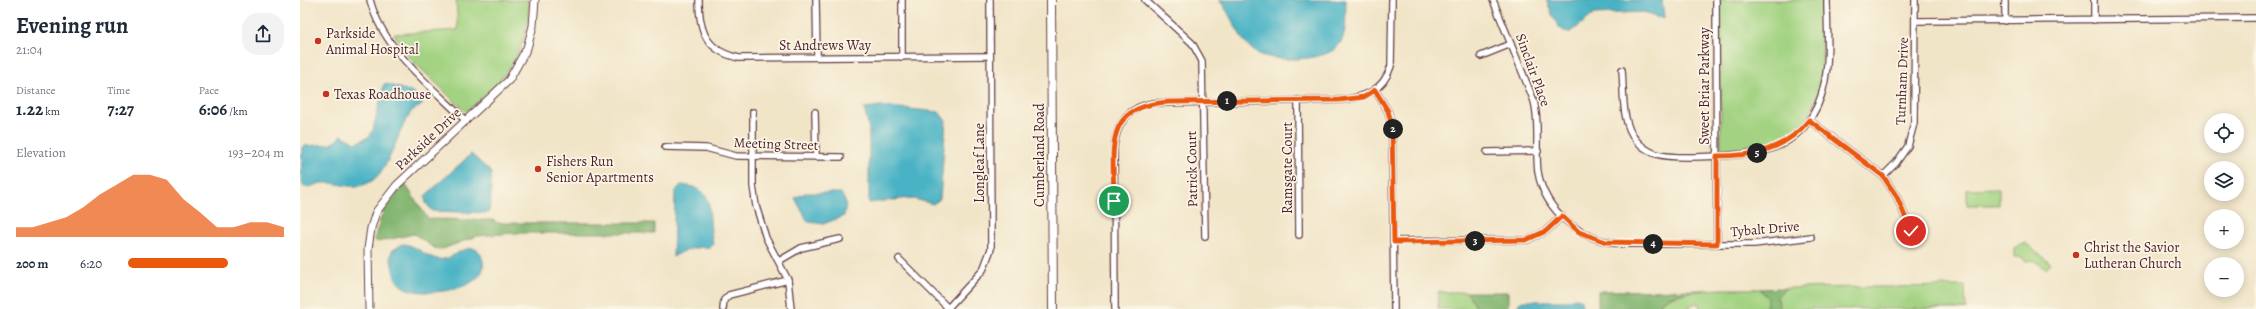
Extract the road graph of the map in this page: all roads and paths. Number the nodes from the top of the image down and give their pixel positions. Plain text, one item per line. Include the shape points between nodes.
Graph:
1 (370, 0) edge
2 (535, 0) edge
3 (699, 0) edge
4 (816, 0) edge
5 (902, 0) edge
6 (990, 0) edge
7 (1051, 0) edge
8 (1145, 0) edge
9 (1392, 0) edge
10 (1493, 0) edge
11 (1716, 0) edge
12 (1827, 0) edge
13 (1915, 0) edge
14 (2005, 0) edge
15 (2094, 0) edge
16 (2256, 18) edge
17 (2094, 20) junction
18 (1915, 21) junction
19 (2005, 21) junction
20 (1511, 44) junction
21 (990, 56) junction
22 (1481, 56) dead end
23 (902, 57) junction
24 (817, 58) junction
25 (1622, 70) dead end
26 (1375, 90) junction
27 (1298, 100) junction
28 (1203, 102) junction
29 (753, 112) dead end
30 (815, 112) dead end
31 (1809, 120) junction
32 (466, 122) junction
33 (665, 147) dead end
34 (1538, 151) junction
35 (1487, 152) dead end
36 (1717, 156) junction
37 (753, 157) junction
38 (816, 157) junction
39 (840, 157) dead end
40 (1883, 176) junction
41 (1562, 216) junction
42 (1911, 231) dead end
43 (1299, 235) dead end
44 (1205, 236) dead end
45 (1811, 236) dead end
46 (840, 239) dead end
47 (1394, 242) junction
48 (1717, 244) junction
49 (899, 259) dead end
50 (779, 260) junction
51 (788, 280) junction
52 (948, 308) edge
53 (369, 309) edge
54 (722, 309) edge
55 (791, 309) edge
56 (1053, 309) edge
57 (1115, 309) edge
58 (1394, 309) edge

1 - 32 street via 380,25 394,47
2 - 32 street, Parkside Drive via 534,26 524,57 509,80
3 - 24 street, St Andrews Way via 700,25 704,34 712,45 723,53 739,58
4 - 24 street
5 - 23 street
6 - 21 street, Longleaf Lane
7 - 56 main road, Cumberland Road
8 - 28 street, Patrick Court via 1192,43 1200,55 1204,69
9 - 26 street via 1392,60 1388,74
10 - 20 street, Sinclair Place
11 - 36 street, Sweet Briar Parkway
12 - 31 street via 1825,83
13 - 18 street, Turnham Drive
14 - 19 street
15 - 17 street
16 - 17 street
17 - 19 street
18 - 19 street
18 - 40 street, Turnham Drive via 1914,123 1908,146
20 - 22 street
20 - 34 street, Sinclair Place via 1536,108
21 - 23 street, St Andrews Way
21 - 52 street, Longleaf Lane via 991,249 983,270
23 - 24 street, St Andrews Way
25 - 36 street via 1627,122 1631,133 1642,146 1665,156
26 - 27 street via 1358,99
26 - 47 street via 1388,111 1392,126
27 - 28 street
27 - 43 street, Ramsgate Court
28 - 44 street, Patrick Court
28 - 57 street via 1147,103 1128,113 1116,131
29 - 37 street
30 - 38 street
31 - 36 street via 1797,133 1773,148 1740,156
31 - 40 street
32 - 53 street, Parkside Drive via 397,185 376,212 368,249
33 - 37 street, Meeting Street via 706,148 730,155
34 - 35 street
34 - 41 street, Sinclair Place via 1541,182 1551,203
36 - 48 street, Sweet Briar Parkway
37 - 38 street, Meeting Street
37 - 50 street via 754,194 759,222
38 - 39 street, Meeting Street
40 - 42 street via 1897,197
41 - 47 street via 1546,231 1526,240
41 - 48 street, Tybalt Drive via 1579,232 1606,242
45 - 48 street, Tybalt Drive via 1754,244
46 - 50 street via 801,248
47 - 58 street
49 - 52 street
50 - 51 street
51 - 54 street via 729,295 724,300
51 - 55 street

